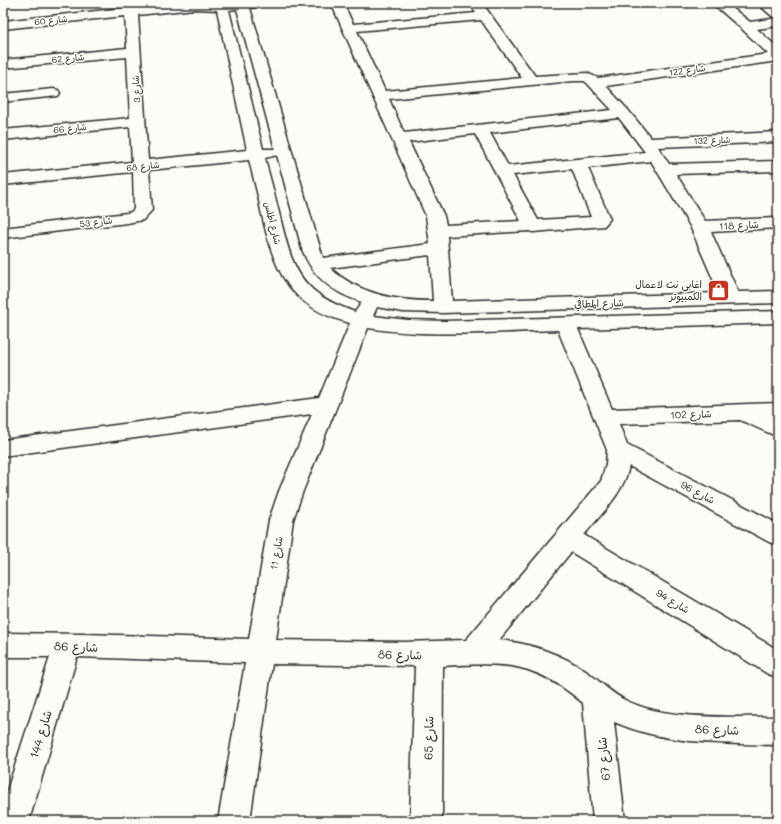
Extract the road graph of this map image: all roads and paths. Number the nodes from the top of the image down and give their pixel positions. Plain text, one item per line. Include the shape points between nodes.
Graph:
1 (337, 3) edge
2 (476, 3) edge
3 (718, 3) edge
4 (763, 3) edge
5 (198, 4) edge
6 (247, 4) edge
7 (222, 5) edge
8 (131, 7) edge
9 (778, 14) edge
10 (485, 16) junction
11 (778, 22) edge
12 (3, 25) edge
13 (747, 26) junction
14 (349, 28) junction
15 (133, 52) junction
16 (778, 57) edge
17 (3, 64) edge
18 (56, 76) junction
19 (531, 81) junction
20 (596, 83) junction
21 (379, 96) junction
22 (3, 98) edge
23 (51, 108) dead end
24 (623, 113) junction
25 (138, 122) junction
26 (480, 129) junction
27 (3, 135) edge
28 (778, 137) edge
29 (399, 138) junction
30 (646, 143) junction
31 (283, 152) junction
32 (256, 154) junction
33 (655, 156) junction
34 (578, 164) junction
35 (141, 166) junction
36 (778, 166) edge
37 (665, 169) junction
38 (503, 171) junction
39 (3, 180) edge
40 (778, 223) edge
41 (533, 227) junction
42 (700, 227) junction
43 (3, 233) edge
44 (439, 240) junction
45 (317, 264) junction
46 (778, 297) edge
47 (731, 299) junction
48 (443, 307) junction
49 (366, 310) junction
50 (778, 317) edge
51 (566, 324) junction
52 (445, 328) joint
53 (327, 404) junction
54 (778, 411) edge
55 (742, 412) junction
56 (605, 418) junction
57 (778, 429) edge
58 (3, 448) edge
59 (618, 450) junction
60 (778, 535) edge
61 (567, 537) junction
62 (3, 645) edge
63 (67, 646) junction
64 (473, 652) junction
65 (260, 653) junction
66 (429, 654) junction
67 (778, 665) edge
68 (597, 698) junction
69 (778, 731) edge
70 (13, 821) edge
71 (234, 821) edge
72 (426, 821) edge
73 (609, 821) edge

1 - 14 street
2 - 10 street
3 - 13 street
4 - 9 street
5 - 7 street, شارع 60
5 - 8 street, شارع 60
6 - 7 street, شارع 60
6 - 31 street, شارع أطلس
7 - 32 street, شارع أطلس
8 - 12 street, شارع 60
8 - 15 street, شارع 3
10 - 14 street
10 - 19 street
11 - 13 street
13 - 16 street
14 - 21 street
15 - 18 street, شارع 62
15 - 25 street, شارع 3
16 - 20 street, شارع 122
17 - 18 street, شارع 62
18 - 22 street
18 - 23 street
19 - 20 street via 580,76
19 - 21 street
20 - 24 street
21 - 29 street
24 - 26 street
24 - 30 street
25 - 27 street, شارع 66
25 - 35 street, شارع 3
26 - 29 street
26 - 38 street
28 - 30 street, شارع 132
29 - 44 street via 435,216
30 - 33 street
31 - 32 street, شارع 68
31 - 45 street, شارع أطلس
32 - 35 street, شارع 68
32 - 49 street, شارع أطلس via 281,253 291,275 303,290 336,312
33 - 34 street
33 - 37 street
34 - 38 street
34 - 41 street via 600,220 595,223
35 - 39 street, شارع 68
35 - 43 street, شارع 53 via 143,210 137,216
36 - 37 street
37 - 42 street
38 - 41 street
40 - 42 street, شارع 118
41 - 44 street
42 - 47 street
44 - 45 street
44 - 48 street
45 - 49 street, شارع أطلس
46 - 47 street, شارع المطافي
47 - 48 street, شارع المطافي
48 - 49 street, شارع أطلس via 397,305
49 - 52 street, شارع أطلس via 401,326
49 - 53 street, شارع 11
50 - 51 street, شارع المطافي
51 - 52 street, شارع المطافي
51 - 56 street
53 - 58 street
53 - 65 street, شارع 11 via 281,520
54 - 55 street, شارع 102
55 - 56 street, شارع 102
55 - 57 street
56 - 59 street
59 - 60 street, شارع 96
59 - 61 street via 619,462 610,486
61 - 64 street
61 - 67 street, شارع 94
62 - 63 street, شارع 86
63 - 65 street, شارع 86
63 - 70 street, شارع 144
64 - 66 street, شارع 86
64 - 68 street, شارع 86 via 499,651 526,656 552,666 576,680
65 - 66 street, شارع 86
65 - 71 street, شارع 11
66 - 72 street, شارع 65
68 - 69 street, شارع 86 via 639,720 661,726
68 - 73 street, شارع 67

